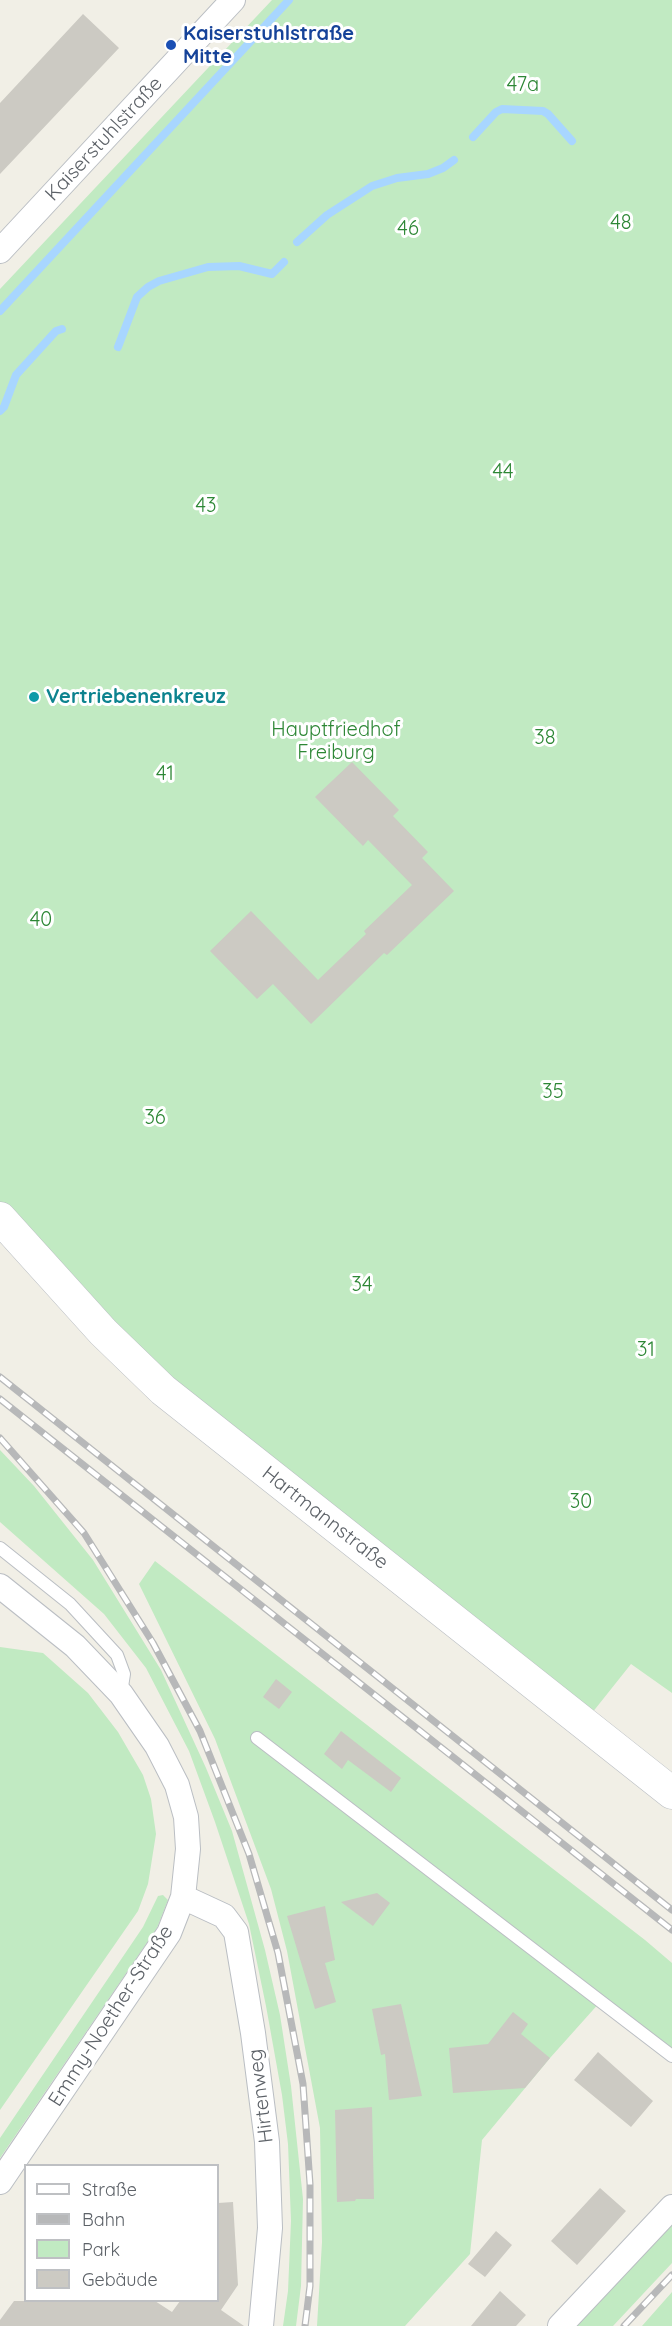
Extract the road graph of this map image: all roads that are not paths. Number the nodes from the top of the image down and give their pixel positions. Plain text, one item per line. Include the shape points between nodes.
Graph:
1 (233, 0) edge
2 (0, 251) edge
3 (0, 1218) edge
4 (0, 1548) edge
5 (3, 1594) edge
6 (121, 1694) junction
7 (257, 1738) dead end
8 (672, 1792) edge
9 (183, 1897) junction
10 (672, 2056) edge
11 (0, 2182) edge
12 (672, 2207) edge
13 (261, 2326) edge
14 (560, 2326) edge

1 - 2 street, Kaiserstuhlstraße
3 - 8 street, Hartmannstraße via 103,1332 163,1390
4 - 6 lane via 70,1604 117,1655 124,1674
5 - 6 street, Emmy-Noether-Straße via 75,1646
6 - 9 street, Emmy-Noether-Straße via 157,1746 177,1785 188,1850
7 - 10 lane
9 - 11 street, Emmy-Noether-Straße via 169,1933
9 - 13 street, Hirtenweg via 224,1916 236,1932 267,2142 270,2228
12 - 14 street

